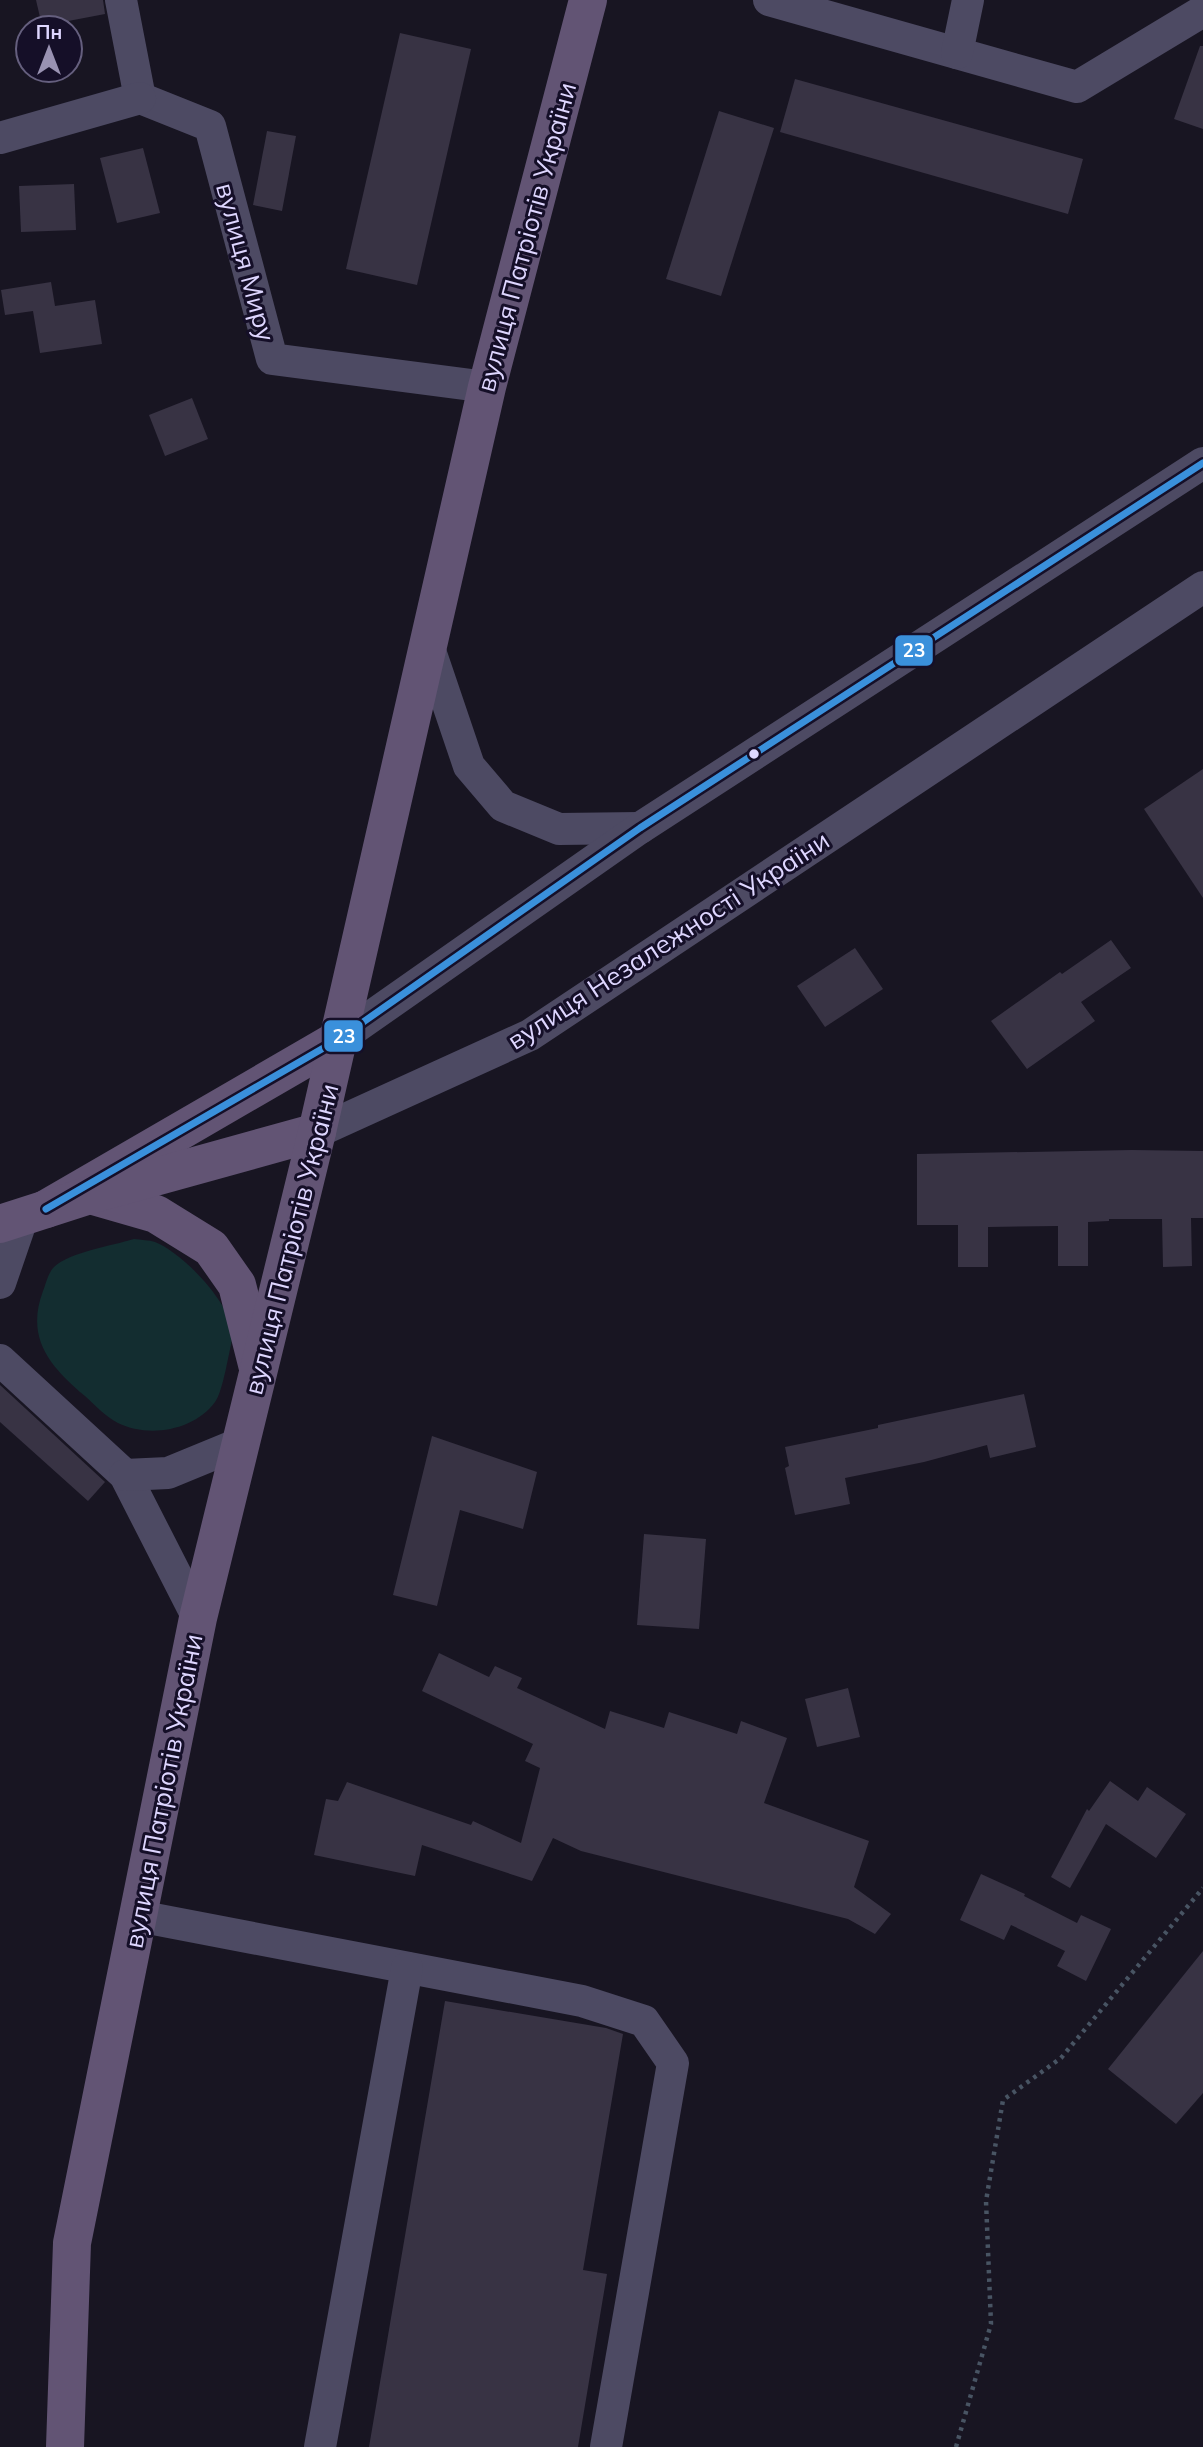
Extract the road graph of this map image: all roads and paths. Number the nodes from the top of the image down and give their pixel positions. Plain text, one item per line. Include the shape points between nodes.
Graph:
1 (121, 0) edge
2 (588, 0) edge
3 (769, 0) edge
4 (968, 0) edge
5 (1203, 11) edge
6 (957, 53) junction
7 (140, 98) junction
8 (0, 138) edge
9 (486, 387) junction
10 (1203, 463) edge
11 (1203, 587) edge
12 (428, 645) junction
13 (640, 828) junction
14 (339, 1039) junction
15 (317, 1132) junction
16 (90, 1195) junction
17 (23, 1216) edge
18 (0, 1283) edge
19 (0, 1360) edge
20 (259, 1373) junction
21 (241, 1443) junction
22 (125, 1475) junction
23 (198, 1618) junction
24 (1203, 1888) edge
25 (138, 1916) junction
26 (407, 1968) junction
27 (65, 2447) edge
28 (320, 2447) edge
29 (606, 2447) edge
30 (956, 2447) edge

1 - 7 street
2 - 9 main road, вулиця Патріотів України
3 - 6 street
4 - 6 street
5 - 6 street via 1077,87
7 - 8 street
7 - 9 street, вулиця Миру via 210,126 272,359
9 - 12 main road, вулиця Патріотів України
10 - 13 street
11 - 15 street, вулиця Незалежності України via 530,1035
12 - 13 street via 470,766 503,806 559,829
12 - 14 main road, вулиця Патріотів України
13 - 14 street
14 - 15 main road, вулиця Патріотів України
14 - 17 main road
15 - 16 main road, вулиця Незалежності України
15 - 20 main road, вулиця Патріотів України
16 - 17 main road, вулиця Незалежності України
16 - 20 main road via 156,1214 211,1248 237,1285
17 - 18 street
19 - 22 street
20 - 21 main road, вулиця Патріотів України
21 - 22 street via 168,1473
21 - 23 main road, вулиця Патріотів України
22 - 23 street
23 - 25 main road, вулиця Патріотів України
24 - 30 path via 1061,2058 1003,2100 986,2201 991,2324
25 - 26 street
25 - 27 main road, вулиця Патріотів України via 72,2244
26 - 28 street
26 - 29 street via 582,2001 644,2021 673,2063

